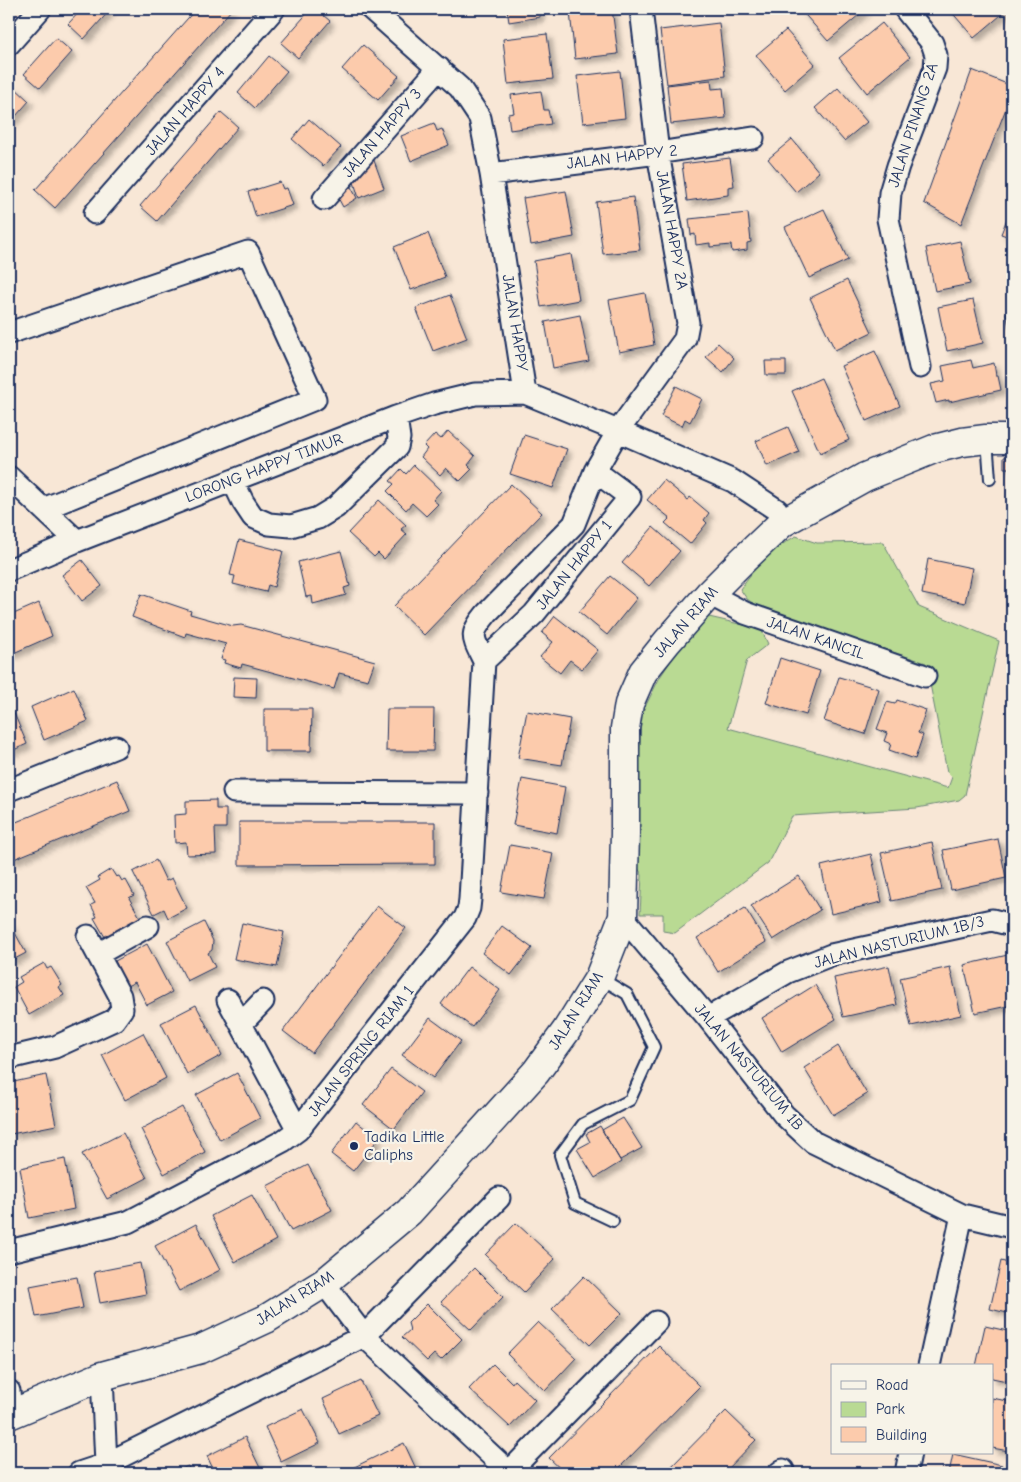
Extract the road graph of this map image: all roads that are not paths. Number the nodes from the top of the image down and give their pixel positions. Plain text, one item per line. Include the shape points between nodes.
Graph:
1 (40, 9) edge
2 (274, 9) edge
3 (371, 9) edge
4 (641, 9) edge
5 (905, 9) edge
6 (9, 44) edge
7 (439, 68) junction
8 (753, 138) dead end
9 (658, 153) junction
10 (491, 174) junction
11 (324, 199) dead end
12 (95, 213) dead end
13 (9, 333) edge
14 (920, 367) dead end
15 (526, 393) junction
16 (396, 416) junction
17 (618, 430) junction
18 (999, 439) edge
19 (595, 470) junction
20 (9, 477) edge
21 (990, 479) dead end
22 (233, 481) junction
23 (43, 509) junction
24 (782, 523) junction
25 (77, 541) junction
26 (9, 570) edge
27 (709, 594) junction
28 (484, 666) junction
29 (925, 676) dead end
30 (116, 748) dead end
31 (9, 790) edge
32 (234, 792) dead end
33 (477, 793) junction
34 (623, 917) junction
35 (1012, 925) edge
36 (148, 926) dead end
37 (599, 978) junction
38 (228, 1000) dead end
39 (263, 1001) dead end
40 (708, 1018) junction
41 (241, 1024) junction
42 (9, 1058) edge
43 (298, 1130) junction
44 (499, 1198) dead end
45 (962, 1215) junction
46 (613, 1221) dead end
47 (1012, 1228) edge
48 (9, 1251) edge
49 (324, 1283) junction
50 (656, 1322) dead end
51 (364, 1336) junction
52 (929, 1364) edge
53 (102, 1376) junction
54 (10, 1407) edge
55 (910, 1454) edge
56 (106, 1468) edge
57 (79, 1473) edge
58 (509, 1473) edge
59 (906, 1473) edge

1 - 6 street
2 - 12 street, JALAN HAPPY 4
3 - 7 street, JALAN HAPPY
4 - 9 street, JALAN HAPPY 2A
5 - 14 street, JALAN PINANG 2A via 932,43 936,55 935,68 890,193 888,219
7 - 10 street, JALAN HAPPY via 460,88 480,118
7 - 11 street, JALAN HAPPY 3
8 - 9 street, JALAN HAPPY 2
9 - 10 street, JALAN HAPPY 2
9 - 17 street, JALAN HAPPY 2A via 687,331 685,339
10 - 15 street, JALAN HAPPY
13 - 23 street via 248,252 315,399
15 - 16 street, LORONG HAPPY TIMUR via 475,394
15 - 17 street, JALAN HAPPY
16 - 22 street, LORONG HAPPY TIMUR
16 - 22 street via 397,448 336,507 318,518 291,526 269,524 253,516
17 - 19 street, JALAN HAPPY 1
17 - 24 street, JALAN HAPPY via 732,481 776,510
18 - 21 lane
18 - 24 main road, JALAN RIAM via 962,442 934,449 865,478
19 - 28 street, JALAN HAPPY 1 via 574,524 475,628 475,642
19 - 28 street, JALAN HAPPY 1 via 630,496 534,614
20 - 23 street
22 - 25 street, LORONG HAPPY TIMUR
23 - 25 street
24 - 27 main road, JALAN RIAM
25 - 26 street, LORONG HAPPY TIMUR
27 - 29 street, JALAN KANCIL via 745,613
27 - 34 main road, JALAN RIAM via 643,672 629,704 625,728
28 - 33 street, JALAN SPRING RIAM 1
30 - 31 street
32 - 33 street
33 - 43 street, JALAN SPRING RIAM 1 via 470,899 465,918
34 - 37 main road, JALAN RIAM
34 - 40 street, JALAN NASTURIUM 1B
35 - 40 street, JALAN NASTURIUM 1B/3 via 992,920 831,955 788,972
36 - 42 street via 93,945 120,996 122,1009 114,1020 55,1047
37 - 46 lane via 627,994 654,1047 630,1100 583,1124 560,1155 575,1203
37 - 49 main road, JALAN RIAM via 536,1072 409,1212
38 - 41 street
39 - 41 street
40 - 45 street, JALAN NASTURIUM 1B via 784,1115 813,1142
41 - 43 street
43 - 48 street, JALAN SPRING RIAM 1 via 128,1222
44 - 51 street
45 - 47 street, JALAN NASTURIUM 1B
45 - 52 street
49 - 51 street
49 - 53 main road, JALAN RIAM via 266,1319 201,1349
50 - 58 street
51 - 56 street
51 - 58 street
53 - 54 main road, JALAN RIAM
53 - 56 street
55 - 59 street
56 - 57 street

